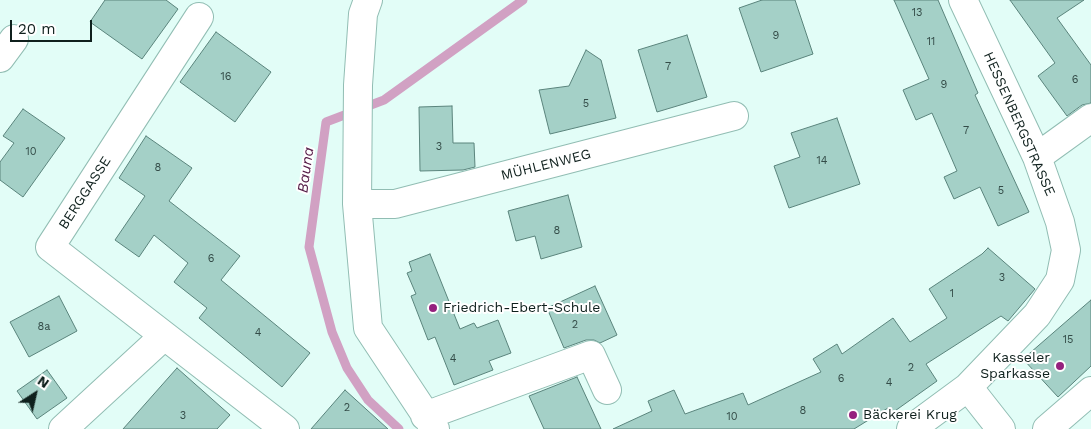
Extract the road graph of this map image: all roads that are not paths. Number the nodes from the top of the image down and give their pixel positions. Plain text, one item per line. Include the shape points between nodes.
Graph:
1 (368, 0) edge
2 (963, 0) edge
3 (199, 17) dead end
4 (734, 116) dead end
5 (1091, 118) edge
6 (1036, 157) junction
7 (357, 204) junction
8 (164, 336) junction
9 (968, 388) junction
10 (607, 390) dead end
11 (1091, 391) edge
12 (430, 422) edge
13 (63, 429) edge
14 (285, 429) edge
15 (911, 429) edge
16 (1001, 429) edge
17 (1047, 429) edge

1 - 7 street via 358,84
2 - 6 street, HESSENBERGSTRASSE
3 - 8 street, BERGGASSE via 50,247
4 - 7 street, MÜHLENWEG via 395,204
5 - 6 street
6 - 9 street, HESSENBERGSTRASSE via 1060,222 1066,250 1060,280 1038,315
7 - 12 street via 368,328
8 - 13 street
8 - 14 street, BERGGASSE
9 - 15 street
9 - 16 street
10 - 12 street via 591,355
11 - 17 street

